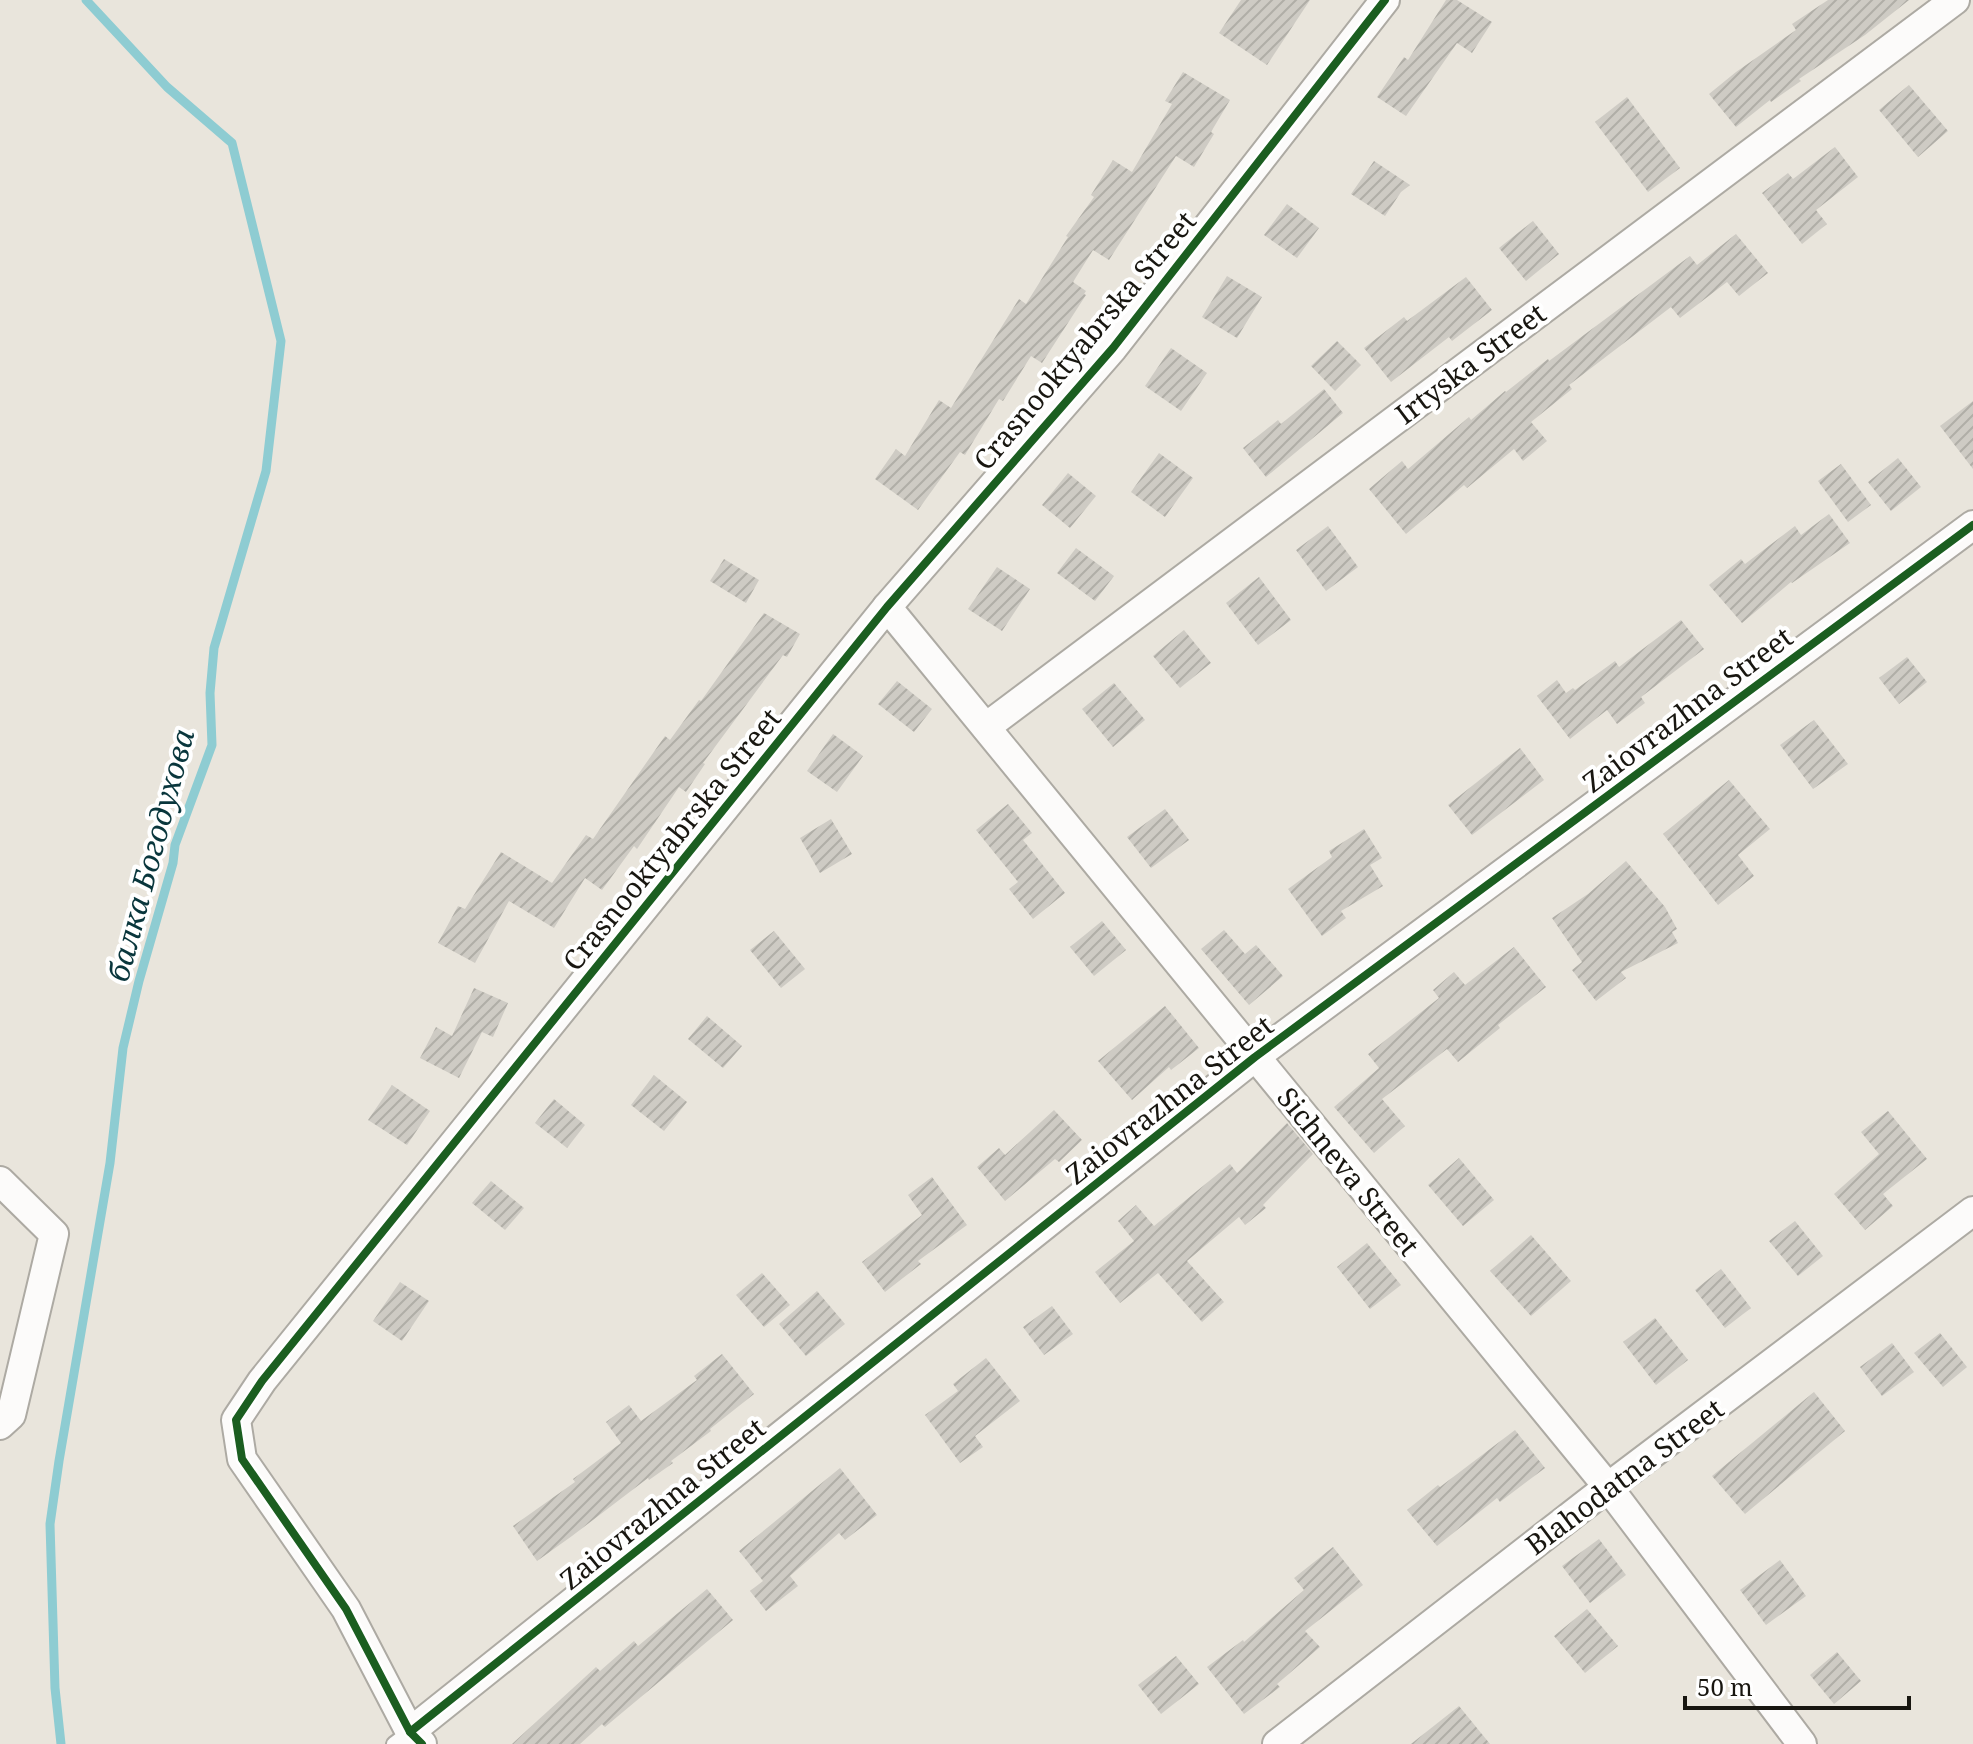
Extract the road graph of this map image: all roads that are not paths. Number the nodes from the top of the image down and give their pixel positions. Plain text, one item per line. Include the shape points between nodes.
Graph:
1 (1385, 0) edge
2 (1955, 0) edge
3 (1973, 525) edge
4 (887, 607) junction
5 (986, 727) junction
6 (1255, 1057) junction
7 (0, 1181) edge
8 (1973, 1211) edge
9 (0, 1425) edge
10 (1608, 1487) junction
11 (409, 1740) edge
12 (1277, 1744) edge
13 (1802, 1744) edge

1 - 4 street, Crasnooktyabrska Street via 1113,348
2 - 5 street, Irtyska Street
3 - 6 street, Zaiovrazhna Street
4 - 5 street, Sichneva Street
4 - 11 street, Crasnooktyabrska Street via 236,1420 242,1459 346,1609
5 - 6 street, Sichneva Street
6 - 10 street, Sichneva Street
6 - 11 street, Zaiovrazhna Street
7 - 9 street via 54,1234 11,1415
8 - 10 street, Blahodatna Street
10 - 12 street, Blahodatna Street
10 - 13 street, Sichneva Street

